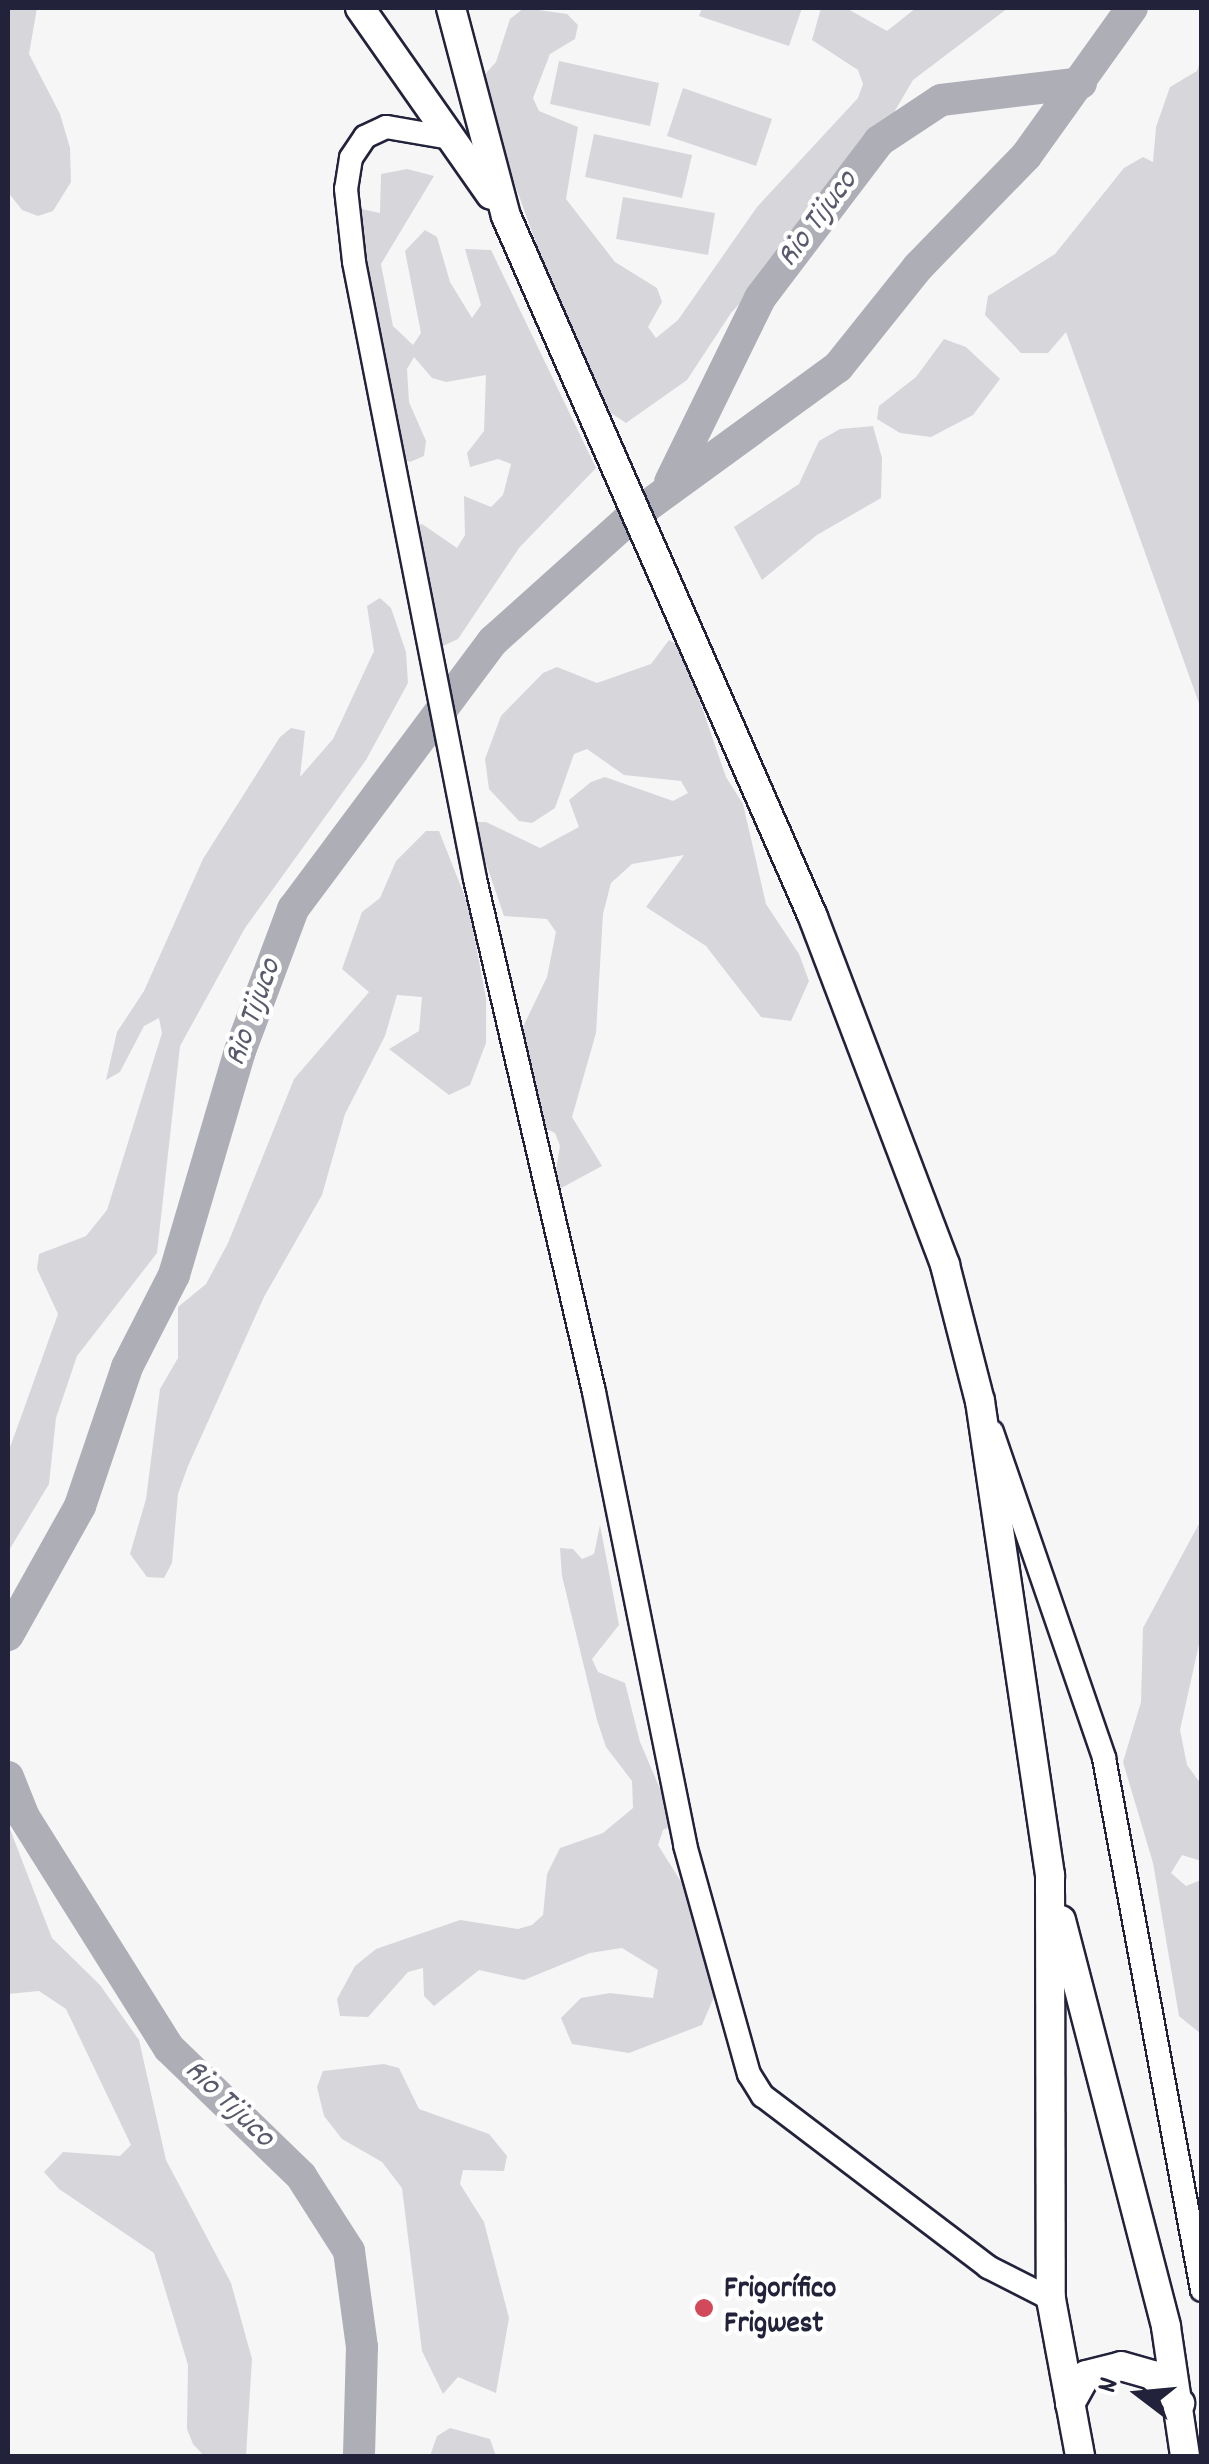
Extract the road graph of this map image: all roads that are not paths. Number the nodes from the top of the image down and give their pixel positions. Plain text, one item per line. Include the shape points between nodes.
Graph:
1 (360, 8) edge
2 (451, 8) edge
3 (450, 138) junction
4 (506, 216) junction
5 (980, 1400) junction
6 (1050, 1875) junction
7 (1202, 2290) edge
8 (1051, 2299) junction
9 (1180, 2403) junction
10 (1070, 2404) junction
11 (1080, 2456) edge
12 (1185, 2456) edge

1 - 3 main road
2 - 4 main road
3 - 4 main road
3 - 8 street via 401,128 374,132 351,158 346,189 354,262 475,878 594,1392 680,1827 750,2074 791,2121 988,2267
4 - 5 main road via 886,1095 945,1265
5 - 6 main road
5 - 7 street via 1104,1758
6 - 8 main road
6 - 9 main road
8 - 10 main road
9 - 10 main road via 1152,2375 1121,2366 1086,2376
9 - 12 main road
10 - 11 main road

